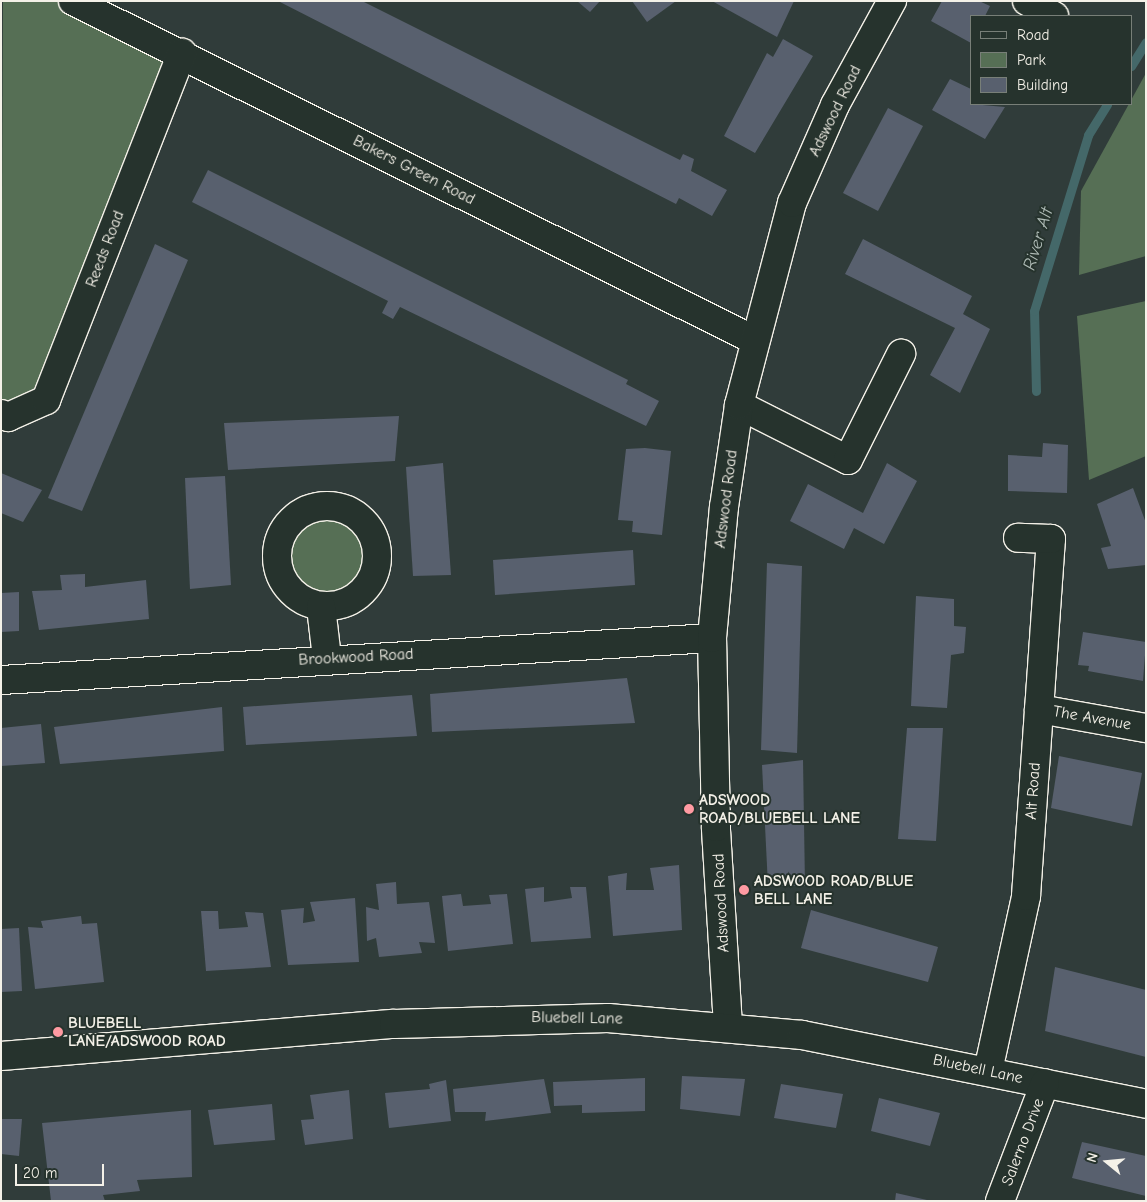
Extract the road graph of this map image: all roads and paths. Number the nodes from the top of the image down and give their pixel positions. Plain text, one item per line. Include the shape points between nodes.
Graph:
1 (73, 1) edge
2 (892, 1) edge
3 (1027, 1) edge
4 (1052, 15) edge
5 (182, 53) junction
6 (754, 340) junction
7 (901, 354) dead end
8 (739, 405) junction
9 (1, 414) edge
10 (1018, 538) dead end
11 (321, 607) dead end
12 (712, 638) junction
13 (327, 658) junction
14 (1, 680) edge
15 (1039, 709) junction
16 (1146, 728) edge
17 (728, 1026) junction
18 (1, 1056) edge
19 (988, 1071) junction
20 (1045, 1083) junction
21 (1146, 1104) edge
22 (1000, 1201) edge

1 - 5 street, Bakers Green Road
2 - 6 street, Adswood Road via 835,105 792,203
3 - 4 street
5 - 6 street, Bakers Green Road
5 - 9 street, Reeds Road via 46,400 8,417
6 - 8 street, Adswood Road
7 - 8 street via 848,460
8 - 12 street, Adswood Road via 724,507
10 - 15 street, Alt Road via 1051,539
11 - 13 street
12 - 13 street, Brookwood Road
12 - 17 street, Adswood Road via 716,827
13 - 14 street, Brookwood Road
15 - 16 street, The Avenue
15 - 19 street, Alt Road via 1023,919
17 - 18 street, Bluebell Lane via 608,1018 514,1018
17 - 19 street, Bluebell Lane via 867,1046
19 - 20 street, Bluebell Lane
20 - 21 street, Bluebell Lane
20 - 22 street, Salerno Drive

